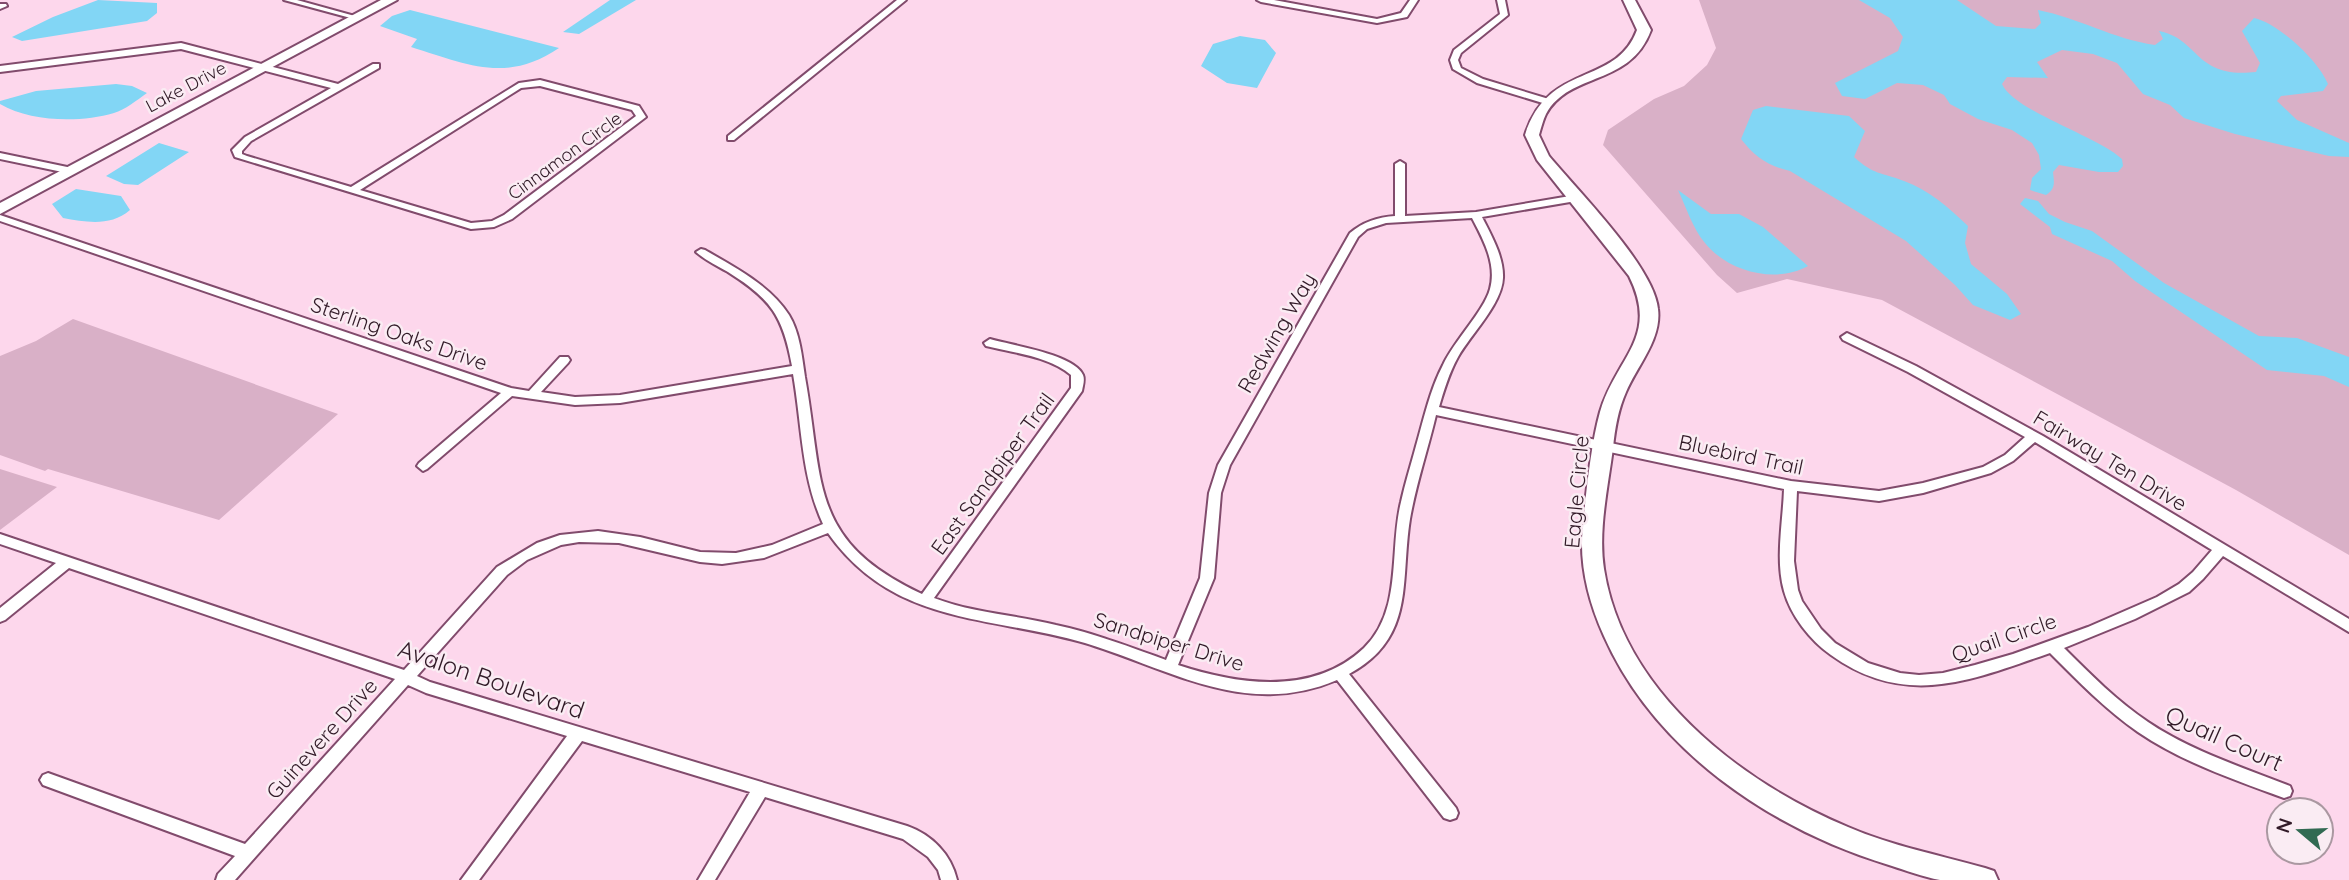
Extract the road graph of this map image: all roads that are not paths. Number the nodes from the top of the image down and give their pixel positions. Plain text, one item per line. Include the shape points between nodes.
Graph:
1 (288, 0) edge
2 (391, 0) edge
3 (902, 0) edge
4 (1261, 0) edge
5 (1414, 0) edge
6 (1501, 0) edge
7 (1629, 0) edge
8 (358, 18) junction
9 (376, 66) dead end
10 (265, 67) junction
11 (0, 69) edge
12 (339, 87) junction
13 (1549, 102) junction
14 (731, 138) dead end
15 (0, 156) edge
16 (1400, 164) dead end
17 (72, 171) junction
18 (353, 190) junction
19 (1576, 198) junction
20 (0, 209) edge
21 (1476, 215) junction
22 (0, 218) edge
23 (1400, 219) junction
24 (701, 252) dead end
25 (1847, 337) dead end
26 (990, 343) dead end
27 (564, 360) dead end
28 (799, 369) junction
29 (510, 392) junction
30 (532, 395) junction
31 (1432, 410) junction
32 (2034, 437) junction
33 (1604, 445) junction
34 (423, 466) dead end
35 (1790, 486) junction
36 (829, 527) junction
37 (0, 539) edge
38 (2220, 550) junction
39 (67, 562) junction
40 (925, 601) junction
41 (0, 616) edge
42 (2349, 625) edge
43 (2051, 645) junction
44 (1170, 667) junction
45 (1339, 672) junction
46 (406, 677) junction
47 (578, 734) junction
48 (47, 780) dead end
49 (761, 789) junction
50 (2284, 791) dead end
51 (1450, 813) dead end
52 (248, 853) junction
53 (224, 880) edge
54 (469, 880) edge
55 (706, 880) edge
56 (949, 880) edge
57 (1985, 880) edge

1 - 8 street
2 - 8 street, Lake Drive
3 - 14 street
4 - 5 street via 1377,21 1404,15
6 - 13 street via 1504,15 1457,52 1457,68 1480,81
7 - 13 street, Eagle Circle via 1644,30 1633,54 1571,84
8 - 10 street, Lake Drive
9 - 12 street
10 - 11 street via 181,46
10 - 12 street
10 - 17 street, Lake Drive
12 - 18 street via 248,139 237,150 244,158
13 - 19 street, Eagle Circle via 1533,127 1535,146
15 - 17 street
16 - 23 street
17 - 20 street, Lake Drive
18 - 18 street, Cinnamon Circle via 519,86 540,83 640,112 635,125 494,224 471,226
19 - 21 street, Redwing Way
19 - 33 street, Eagle Circle via 1637,274 1651,307 1645,340 1615,392
21 - 23 street, Redwing Way
21 - 31 street, Sandpiper Drive via 1495,252 1498,285 1454,354
22 - 29 street, Sterling Oaks Drive
23 - 44 street, Redwing Way via 1374,222 1354,235 1224,465 1215,494 1207,578
24 - 28 street, Sandpiper Drive via 762,290 776,306 785,319
25 - 32 street, Fairway Ten Drive
26 - 40 street, East Sandpiper Trail via 1063,364 1079,379 1076,391
27 - 30 street
28 - 30 street, Sterling Oaks Drive via 620,399 575,401
28 - 36 street, Sandpiper Drive via 815,489
29 - 30 street, Sterling Oaks Drive
29 - 34 street
31 - 33 street, Bluebird Trail
31 - 45 street, Sandpiper Drive via 1403,517 1397,606 1369,652
32 - 35 street, Bluebird Trail via 1987,470 1923,488 1879,495
32 - 38 street, Fairway Ten Drive
33 - 35 street, Bluebird Trail
33 - 57 street, Eagle Circle via 1593,538 1601,605 1628,664 1656,702 1712,758 1788,810 1867,845
35 - 43 street, Quail Circle via 1788,576 1793,600 1827,647 1885,675 1919,681 1954,678
36 - 40 street, Sandpiper Drive via 871,570
36 - 46 street, Guinevere Drive via 770,552 721,559 594,534 545,544 502,571
37 - 39 street, Avalon Boulevard
38 - 42 street, Fairway Ten Drive
38 - 43 street, Quail Circle via 2186,587 2147,608
39 - 41 street
39 - 46 street, Avalon Boulevard
40 - 44 street, Sandpiper Drive via 985,619 1062,631
43 - 50 street, Quail Court via 2101,695 2145,728 2198,756
44 - 45 street, Sandpiper Drive via 1217,682 1258,688 1308,683
45 - 51 street
46 - 47 street, Avalon Boulevard
46 - 52 street, Guinevere Drive
47 - 49 street, Avalon Boulevard
47 - 54 street
48 - 52 street
49 - 55 street
49 - 56 street, Avalon Boulevard via 907,833 929,846 947,868
52 - 53 street, Guinevere Drive

